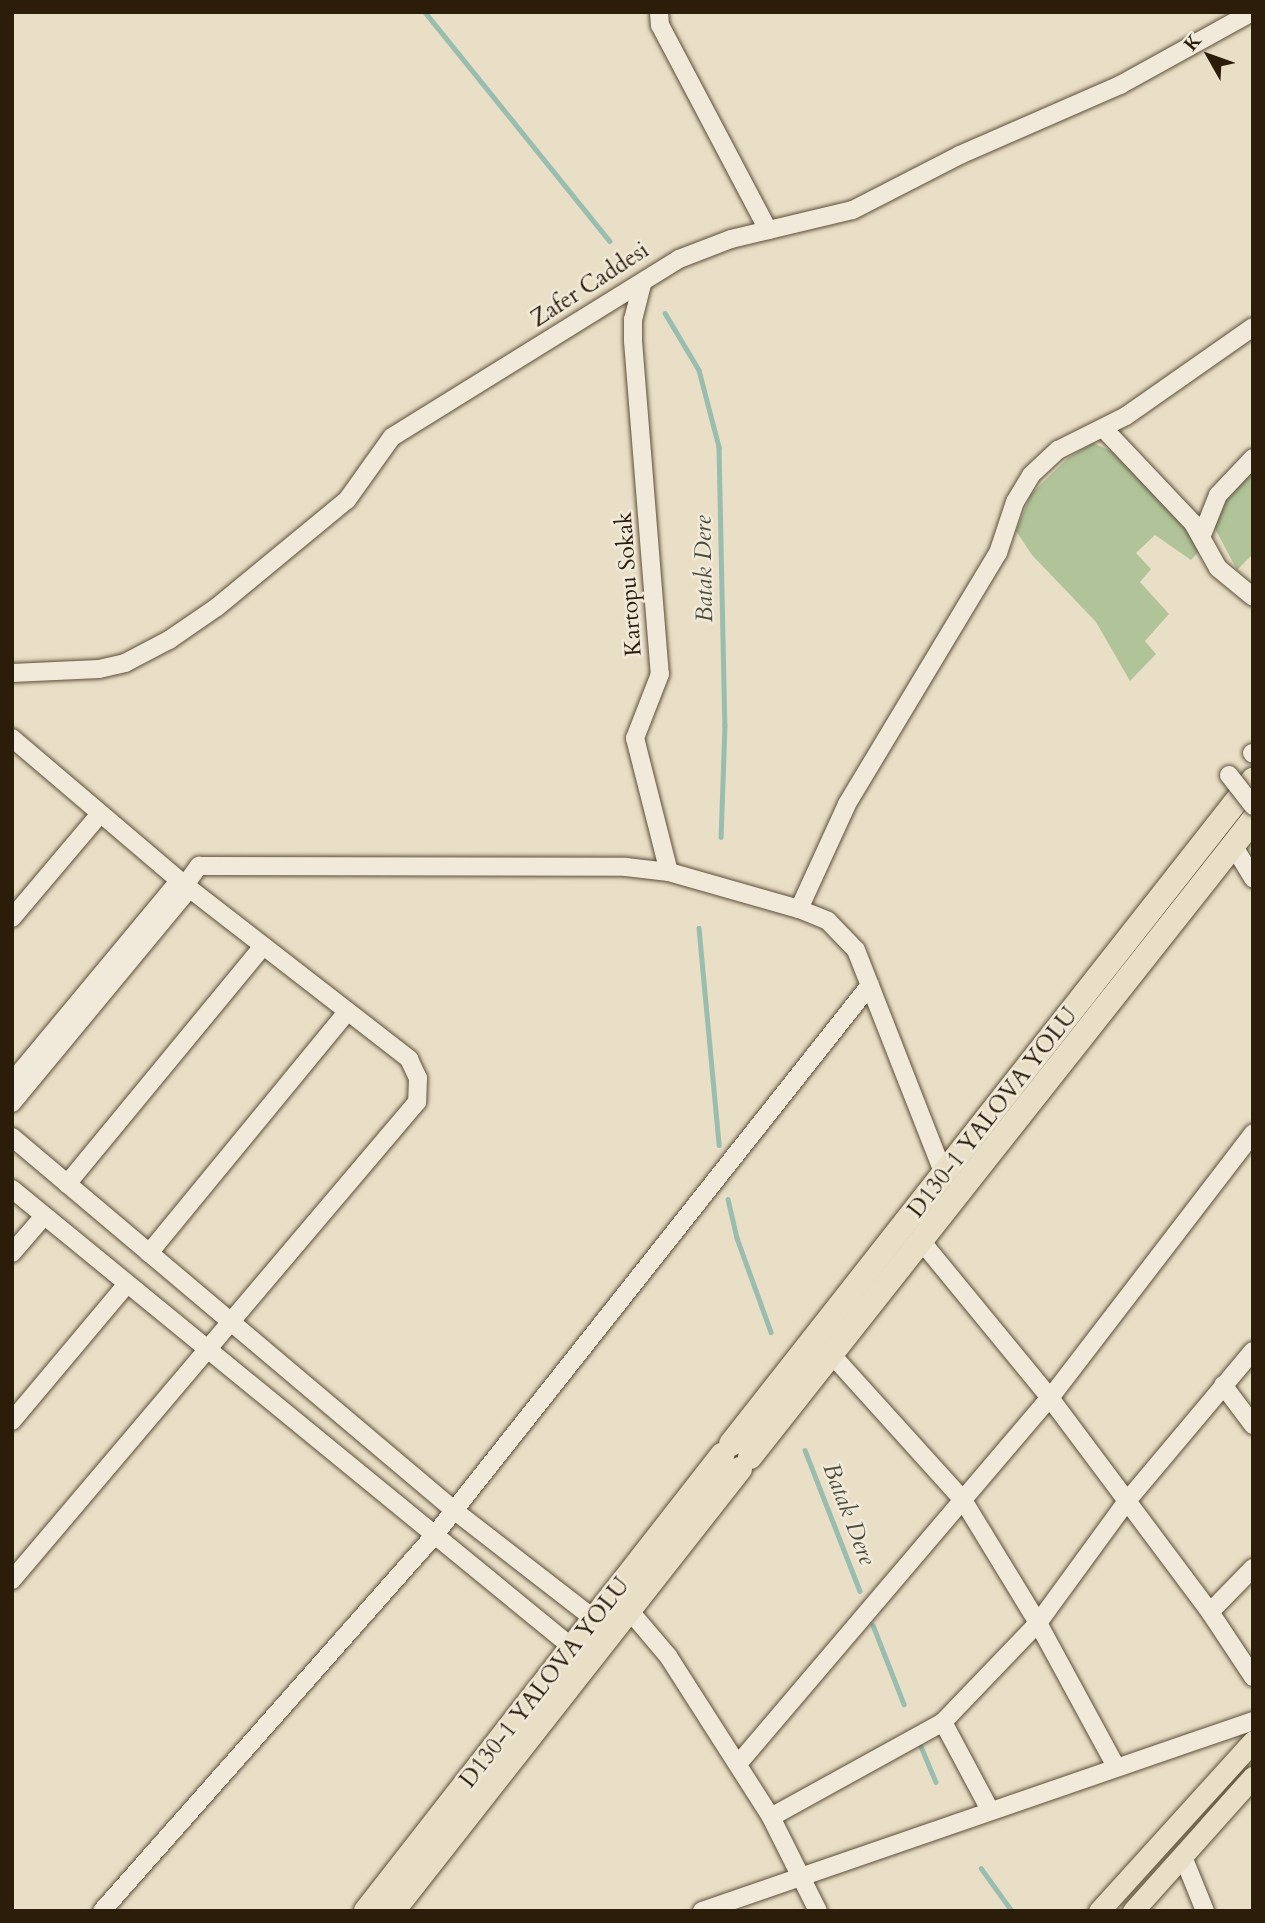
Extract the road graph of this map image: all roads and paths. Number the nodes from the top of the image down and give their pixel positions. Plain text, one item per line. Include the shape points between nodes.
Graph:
1 (659, 12) edge
2 (1252, 12) edge
3 (768, 230) junction
4 (642, 284) junction
5 (1253, 327) edge
6 (1104, 429) junction
7 (1253, 458) edge
8 (1202, 535) junction
9 (1253, 597) edge
10 (12, 673) edge
11 (14, 745) edge
12 (1241, 778) edge
13 (1253, 806) edge
14 (100, 814) junction
15 (1253, 820) edge
16 (1243, 848) edge
17 (669, 872) junction
18 (1253, 878) edge
19 (185, 885) junction
20 (799, 909) junction
21 (12, 918) edge
22 (263, 946) junction
23 (870, 985) junction
24 (347, 1012) junction
25 (12, 1082) edge
26 (12, 1103) edge
27 (1253, 1133) edge
28 (12, 1137) edge
29 (944, 1174) junction
30 (67, 1184) junction
31 (12, 1189) edge
32 (44, 1216) junction
33 (922, 1242) junction
34 (12, 1252) edge
35 (149, 1253) junction
36 (127, 1285) junction
37 (229, 1320) junction
38 (204, 1350) junction
39 (1253, 1351) edge
40 (832, 1355) junction
41 (1223, 1385) junction
42 (1050, 1398) junction
43 (12, 1421) edge
44 (1253, 1425) edge
45 (736, 1456) junction
46 (963, 1500) junction
47 (1128, 1501) junction
48 (455, 1511) junction
49 (433, 1537) junction
50 (1253, 1568) edge
51 (12, 1580) edge
52 (629, 1610) junction
53 (1210, 1612) junction
54 (594, 1619) junction
55 (1038, 1623) junction
56 (573, 1648) junction
57 (1253, 1677) edge
58 (1253, 1721) edge
59 (943, 1722) junction
60 (1253, 1741) edge
61 (738, 1764) junction
62 (1115, 1765) junction
63 (1253, 1777) edge
64 (990, 1810) junction
65 (771, 1817) junction
66 (1184, 1859) junction
67 (797, 1875) junction
68 (374, 1910) edge
69 (102, 1911) edge
70 (702, 1911) edge
71 (818, 1911) edge
72 (1099, 1911) edge
73 (1133, 1911) edge
74 (1205, 1911) edge

1 - 3 street via 660,25
2 - 3 street, Zafer Caddesi via 1120,85 960,155 853,210
3 - 4 street, Zafer Caddesi via 679,259
4 - 10 street, Zafer Caddesi via 392,437 347,500 217,607 169,640 125,663 100,669
4 - 17 street, Kartopu Sokak via 632,319 633,341 660,674 635,738
5 - 6 street
6 - 8 street
6 - 20 street via 1058,450 1022,488 998,553 847,804
7 - 8 street via 1218,495
8 - 9 street via 1218,568
11 - 14 street
12 - 13 street, bridge
12 - 29 highway, D130-1 YALOVA YOLU
14 - 19 street
14 - 21 street
15 - 16 highway
16 - 18 street
16 - 33 highway
17 - 19 street via 603,867 199,866
17 - 20 street
19 - 22 street
19 - 25 street
19 - 26 street
20 - 23 street via 828,921 856,950
22 - 24 street
22 - 30 street
23 - 29 street
23 - 48 street
24 - 35 street
24 - 37 street via 409,1059 418,1078 417,1102
27 - 42 street
28 - 30 street
29 - 45 highway, D130-1 YALOVA YOLU
30 - 35 street
31 - 32 street
32 - 34 street
32 - 36 street
33 - 40 highway
33 - 42 street
35 - 37 street
36 - 38 street
36 - 43 street
37 - 38 street
37 - 48 street
38 - 49 street
38 - 51 street
39 - 41 street
40 - 45 highway
40 - 46 street
41 - 44 street
41 - 47 street
42 - 46 street
42 - 47 street
45 - 52 highway
45 - 54 highway, D130-1 YALOVA YOLU
46 - 55 street
46 - 61 street
47 - 53 street
47 - 55 street
48 - 49 street
48 - 54 street
49 - 56 street
49 - 69 street
50 - 53 street
52 - 61 street via 668,1656
52 - 68 highway
53 - 57 street
54 - 56 highway, D130-1 YALOVA YOLU
55 - 59 street
55 - 62 street
56 - 68 highway, D130-1 YALOVA YOLU
58 - 62 street
59 - 64 street
59 - 65 street
60 - 72 main road
61 - 65 street
62 - 64 street
63 - 66 main road
64 - 67 street
65 - 67 street
66 - 73 main road
66 - 74 street
67 - 70 street
67 - 71 street

